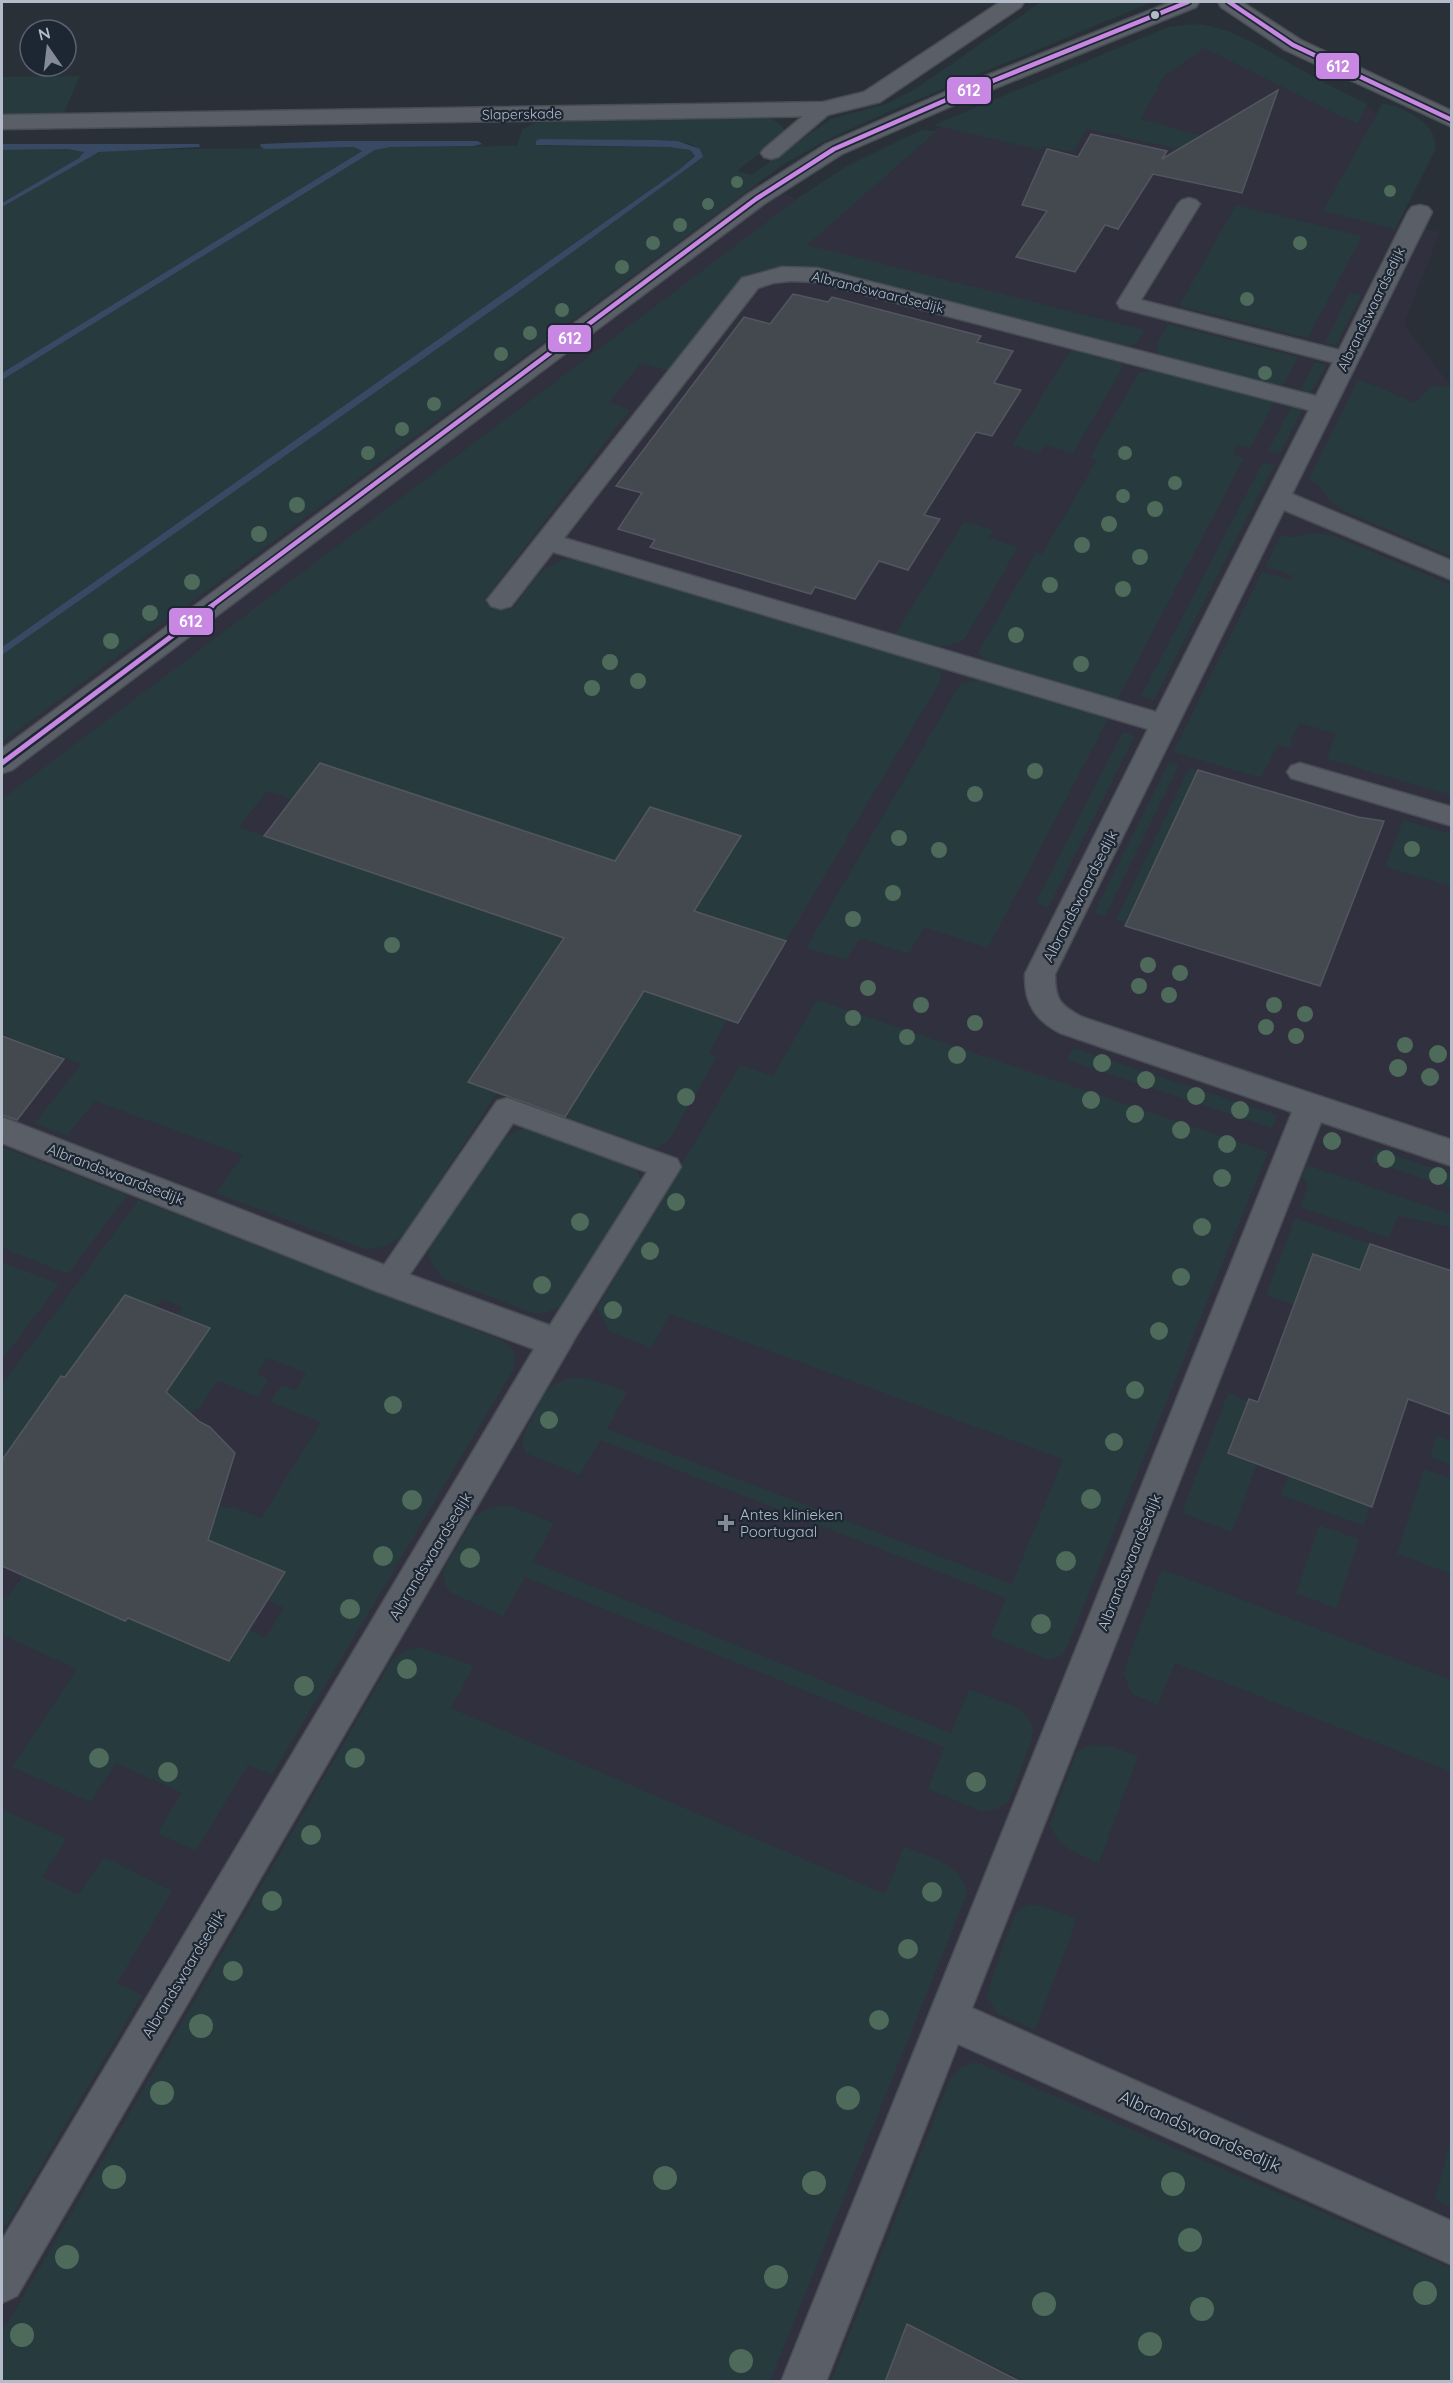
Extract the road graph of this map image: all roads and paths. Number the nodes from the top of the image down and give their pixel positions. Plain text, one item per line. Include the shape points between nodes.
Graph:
1 (1013, 2) edge
2 (1188, 2) edge
3 (1228, 2) edge
4 (823, 109) junction
5 (1452, 120) edge
6 (2, 122) edge
7 (771, 153) dead end
8 (1189, 204) dead end
9 (1420, 212) dead end
10 (1347, 359) junction
11 (1324, 406) junction
12 (1279, 498) junction
13 (546, 541) junction
14 (1452, 571) edge
15 (501, 600) dead end
16 (1166, 725) junction
17 (2, 763) edge
18 (1300, 772) dead end
19 (1452, 817) edge
20 (1311, 1106) junction
21 (2, 1130) edge
22 (1452, 1153) edge
23 (388, 1281) junction
24 (556, 1342) junction
25 (948, 2018) junction
26 (1452, 2243) edge
27 (2, 2281) edge
28 (803, 2382) edge

1 - 4 street, Slaperskade via 872,97
2 - 17 street via 834,148 756,199
3 - 5 street via 1293,45
4 - 6 street, Slaperskade
4 - 7 lane
8 - 10 lane via 1128,303
9 - 10 street, Albrandswaardsedijk
10 - 11 street, Albrandswaardsedijk
11 - 12 street, Albrandswaardsedijk
11 - 13 street, Albrandswaardsedijk via 817,275 781,273 750,283
12 - 14 street
12 - 16 street, Albrandswaardsedijk
13 - 15 street, Albrandswaardsedijk
13 - 16 street
16 - 20 street, Albrandswaardsedijk via 1040,974 1042,1002 1050,1013 1071,1025
18 - 19 lane
20 - 22 street, Albrandswaardsedijk
20 - 25 street, Albrandswaardsedijk
21 - 23 street, Albrandswaardsedijk
23 - 24 street, Albrandswaardsedijk
23 - 24 lane via 507,1110 666,1167
24 - 27 street, Albrandswaardsedijk
25 - 26 street, Albrandswaardsedijk
25 - 28 street, Albrandswaardsedijk

